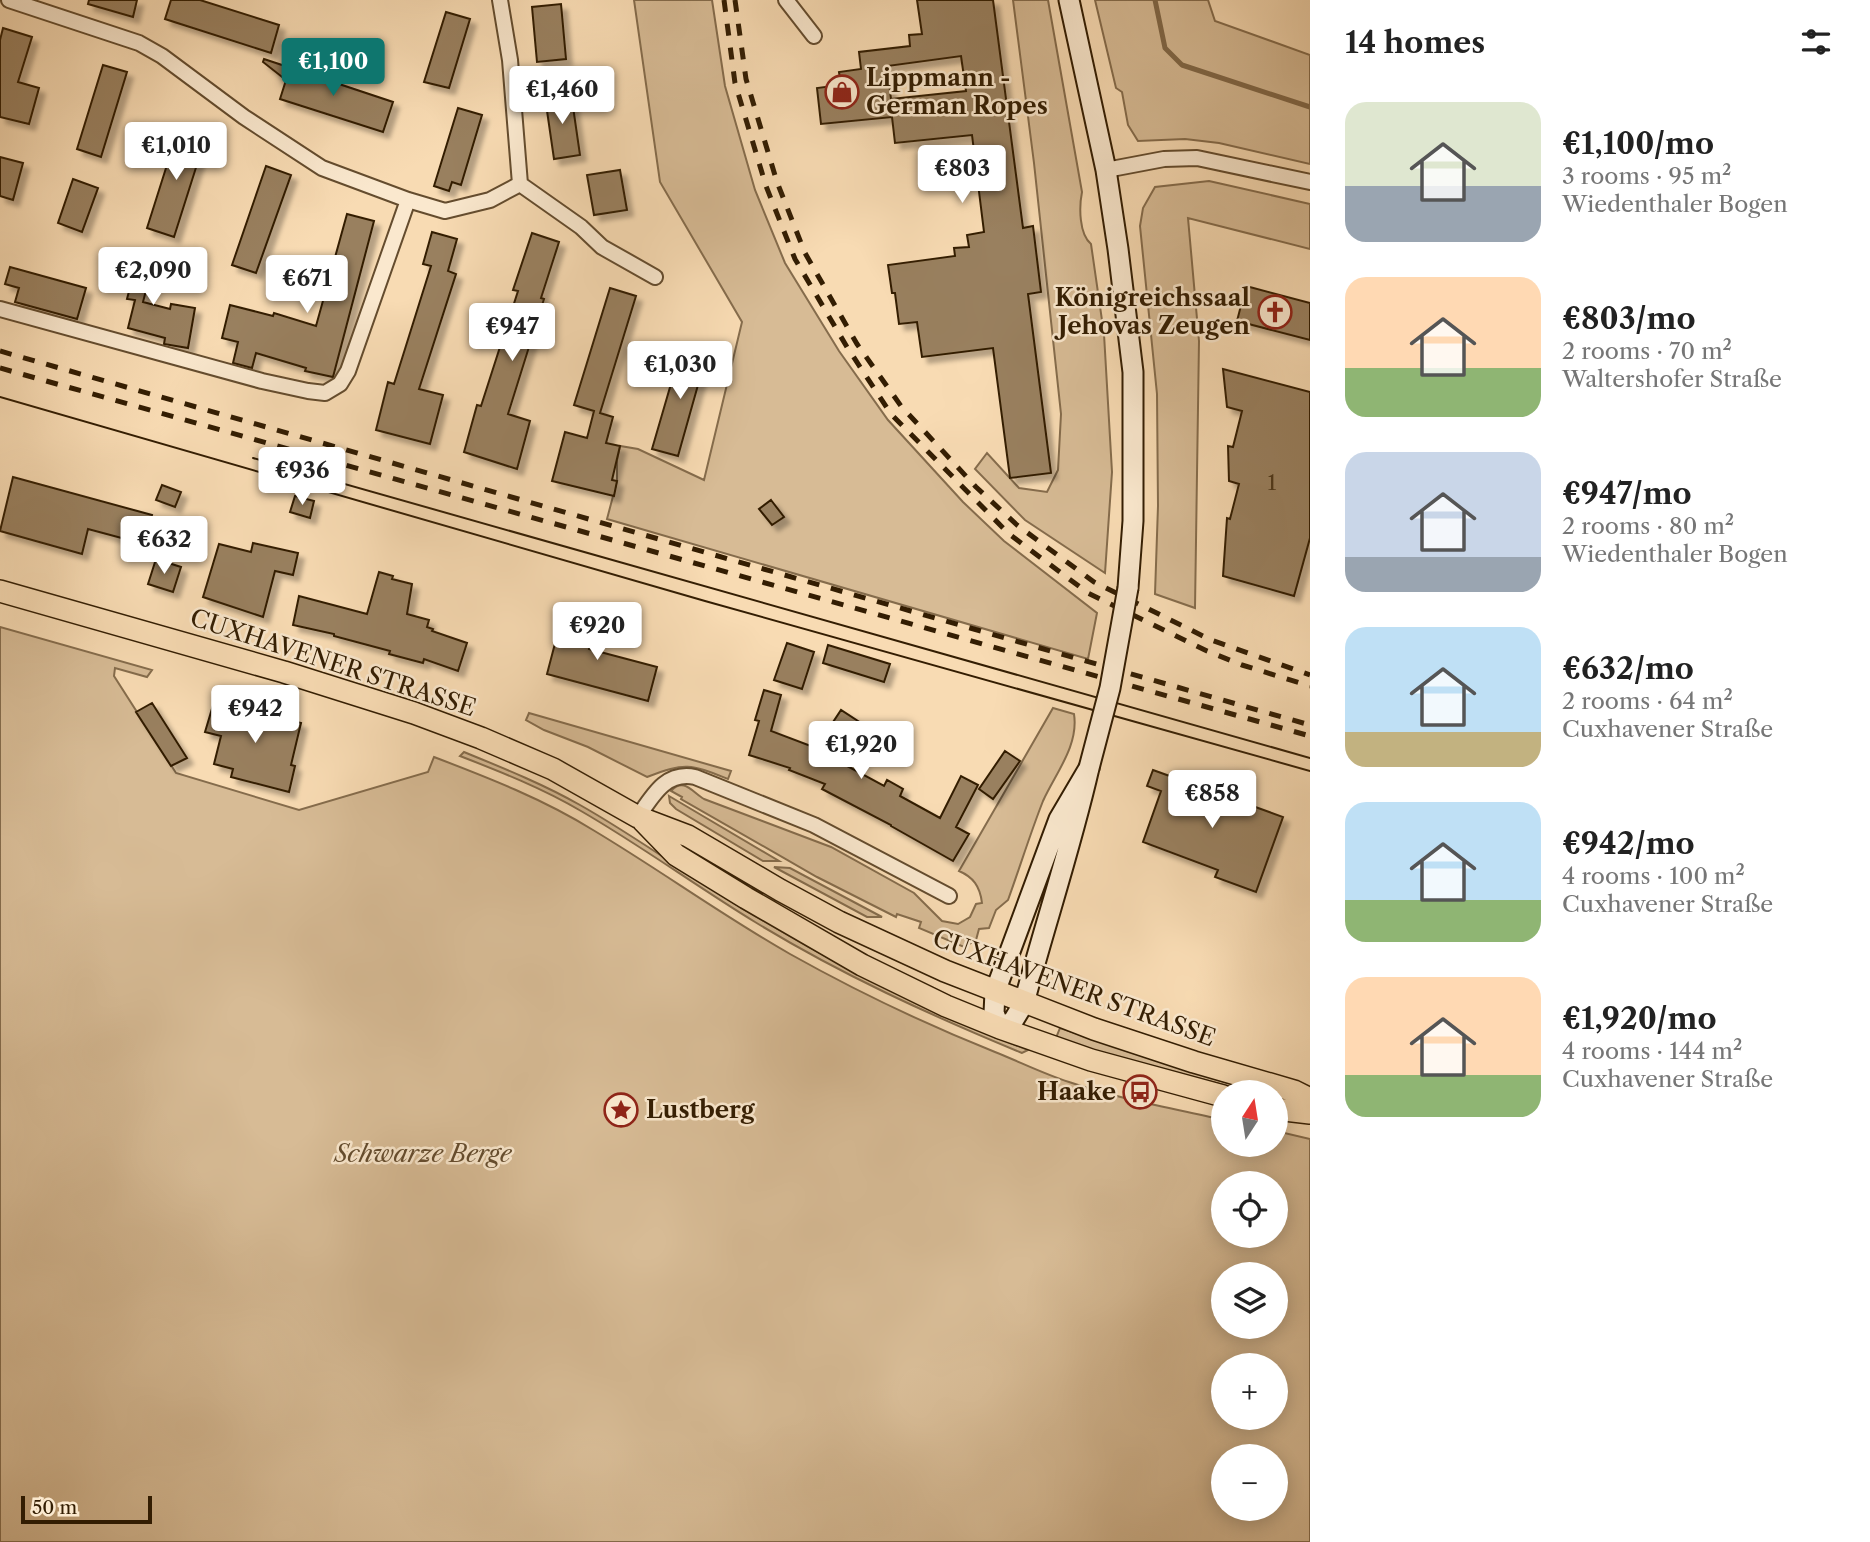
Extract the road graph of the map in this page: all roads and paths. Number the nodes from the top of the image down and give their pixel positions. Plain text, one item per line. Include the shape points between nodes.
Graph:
1 (9, 0) edge
2 (500, 0) edge
3 (786, 0) edge
4 (1069, 0) edge
5 (814, 36) dead end
6 (1106, 170) junction
7 (1310, 182) edge
8 (520, 184) junction
9 (408, 200) junction
10 (655, 276) dead end
11 (0, 309) edge
12 (0, 591) edge
13 (1089, 768) junction
14 (638, 817) junction
15 (949, 897) dead end
16 (995, 992) junction
17 (1024, 1003) junction
18 (1000, 1028) junction
19 (1211, 1093) edge
20 (1310, 1099) edge
21 (1288, 1110) edge
22 (1310, 1113) edge

1 - 9 street via 139,43 322,168
2 - 8 street
3 - 5 street
4 - 6 main road
6 - 7 street via 1197,158
6 - 13 main road, bridge via 1133,372 1133,521 1116,661
8 - 9 street via 490,200 445,211
8 - 10 street via 581,226 602,247
9 - 11 street via 348,371 340,384 326,393 262,381
12 - 14 main road, CUXHAVENER STRASSE via 414,713 553,769
13 - 16 main road via 1059,819
13 - 17 main road
14 - 15 street, CUXHAVENER STRASSE via 665,782 677,776 695,777 814,825
14 - 16 main road, CUXHAVENER STRASSE via 688,836 839,922
14 - 18 main road, CUXHAVENER STRASSE via 676,855 793,927 908,988
16 - 17 main road, CUXHAVENER STRASSE
16 - 18 main road via 994,1013
17 - 18 main road via 1013,1021
17 - 20 main road, CUXHAVENER STRASSE
18 - 19 main road, CUXHAVENER STRASSE via 1091,1060
21 - 22 main road

